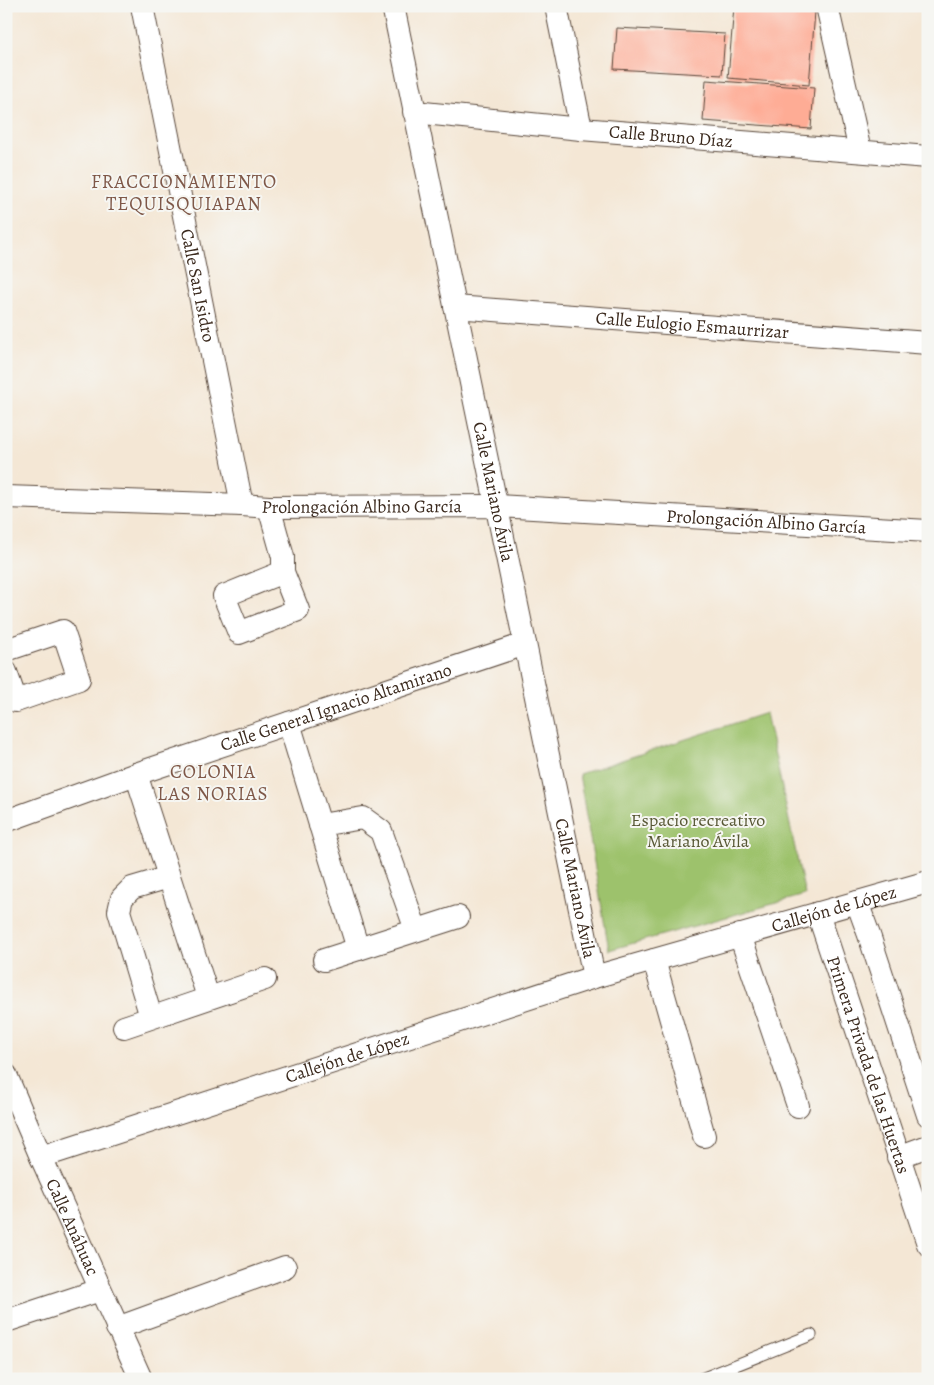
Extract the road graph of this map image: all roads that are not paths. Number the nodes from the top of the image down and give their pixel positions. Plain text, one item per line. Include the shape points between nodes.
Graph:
1 (142, 6) edge
2 (392, 6) edge
3 (556, 6) edge
4 (827, 6) edge
5 (414, 112) junction
6 (581, 128) junction
7 (860, 151) junction
8 (928, 157) edge
9 (455, 307) junction
10 (928, 343) edge
11 (6, 497) edge
12 (242, 505) junction
13 (497, 506) junction
14 (269, 507) junction
15 (928, 531) edge
16 (283, 572) dead end
17 (525, 644) junction
18 (6, 650) edge
19 (6, 672) edge
20 (289, 723) junction
21 (136, 774) junction
22 (6, 821) edge
23 (320, 826) junction
24 (169, 877) junction
25 (928, 882) edge
26 (857, 902) junction
27 (818, 913) junction
28 (458, 917) dead end
29 (416, 930) junction
30 (740, 935) junction
31 (358, 949) junction
32 (324, 960) dead end
33 (654, 960) junction
34 (594, 977) junction
35 (265, 978) dead end
36 (208, 997) junction
37 (151, 1017) junction
38 (124, 1026) dead end
39 (6, 1075) edge
40 (798, 1106) dead end
41 (928, 1115) edge
42 (704, 1136) dead end
43 (928, 1146) edge
44 (42, 1157) junction
45 (898, 1157) junction
46 (928, 1244) edge
47 (286, 1267) dead end
48 (100, 1290) junction
49 (6, 1321) edge
50 (117, 1328) junction
51 (812, 1335) dead end
52 (141, 1379) edge
53 (701, 1379) edge

1 - 12 street, Calle San Isidro
2 - 5 street, Calle Mariano Ávila
3 - 6 street
4 - 7 street
5 - 6 street, Calle Bruno Díaz
5 - 9 street, Calle Mariano Ávila
6 - 7 street, Calle Bruno Díaz
7 - 8 street, Calle Bruno Díaz
9 - 10 street, Calle Eulogio Esmaurrizar
9 - 13 street, Calle Mariano Ávila
11 - 12 street, Prolongación Albino García
12 - 14 street, Prolongación Albino García
13 - 14 street, Prolongación Albino García
13 - 15 street, Prolongación Albino García
13 - 17 street, Calle Mariano Ávila
14 - 16 street via 283,557
17 - 20 street, Calle General Ignacio Altamirano
17 - 34 street, Calle Mariano Ávila
18 - 19 street via 63,631 79,679 16,701
20 - 21 street, Calle General Ignacio Altamirano
20 - 23 street
21 - 22 street, Calle General Ignacio Altamirano
21 - 24 street
23 - 29 street via 363,818 381,831
23 - 31 street
24 - 36 street
24 - 37 street via 132,888 122,898 119,911
25 - 26 street, Callejón de López
26 - 27 street, Callejón de López
26 - 41 street
27 - 30 street, Callejón de López
27 - 45 street, Primera Privada de las Huertas
28 - 29 street
29 - 31 street
30 - 33 street, Callejón de López
30 - 40 street
31 - 32 street
33 - 34 street, Callejón de López
33 - 42 street
34 - 44 street, Callejón de López
35 - 36 street
36 - 37 street
37 - 38 street
39 - 44 street, Calle Anáhuac
43 - 45 street
44 - 48 street, Calle Anáhuac
45 - 46 street, Primera Privada de las Huertas
47 - 50 street
48 - 49 street
48 - 50 street, Calle Anáhuac
50 - 52 street, Calle Anáhuac
51 - 53 lane

